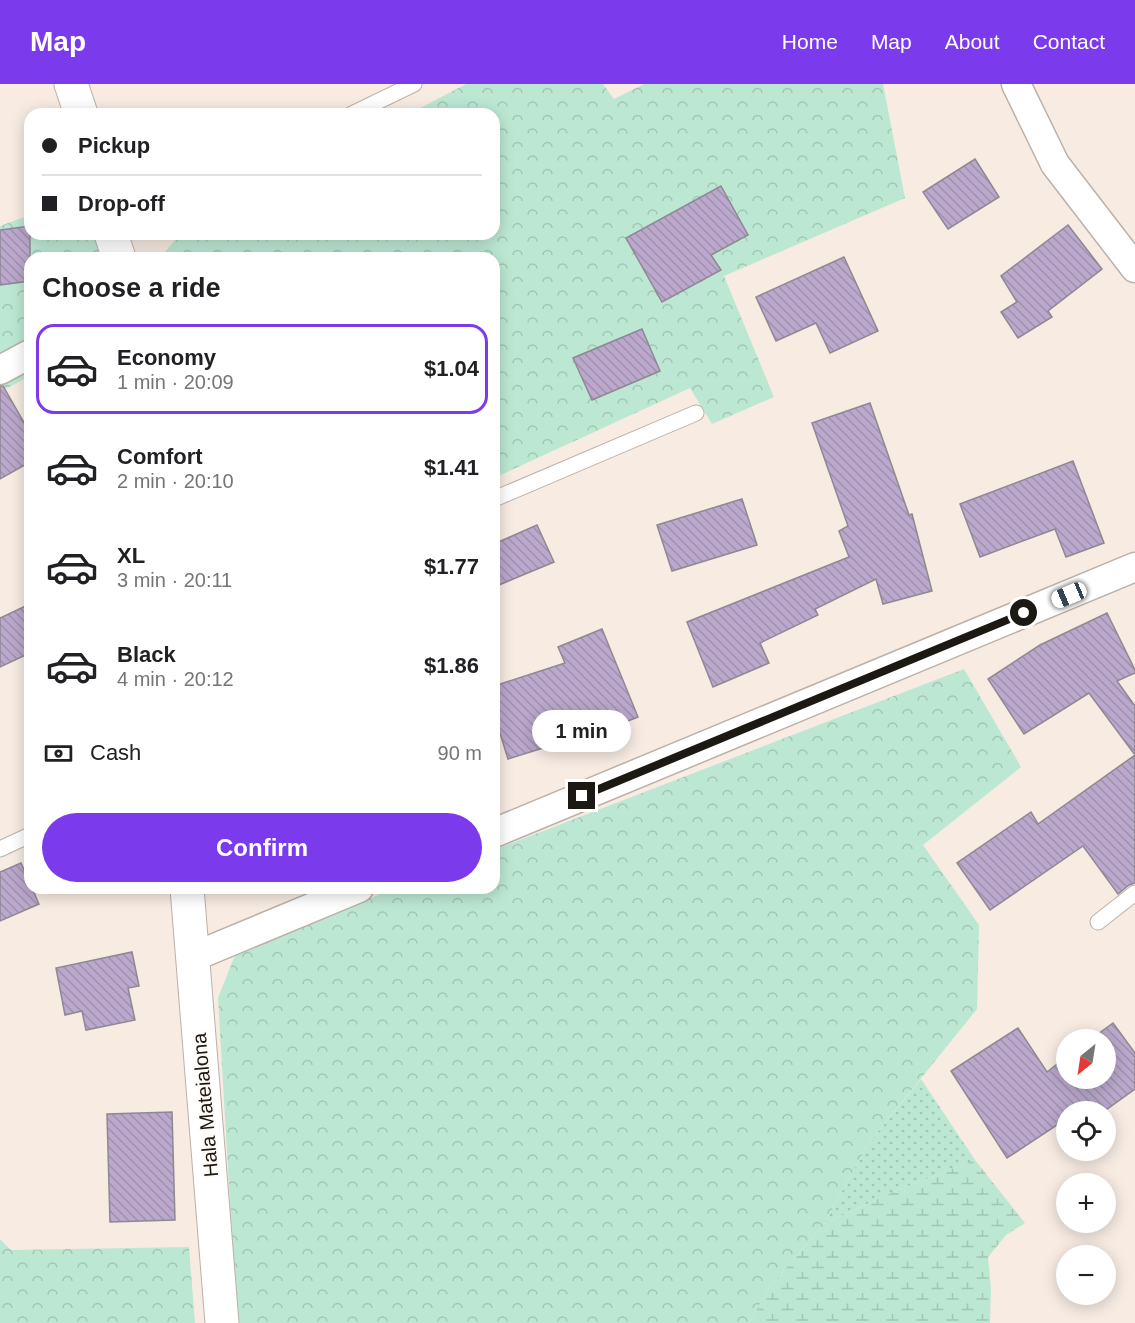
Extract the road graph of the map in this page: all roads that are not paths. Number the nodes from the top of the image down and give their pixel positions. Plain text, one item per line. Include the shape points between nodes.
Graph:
1 (71, 84) edge
2 (414, 84) edge
3 (1016, 84) edge
4 (79, 108) edge
5 (364, 108) edge
6 (1135, 268) edge
7 (24, 357) edge
8 (0, 370) edge
9 (696, 413) dead end
10 (500, 496) edge
11 (1135, 567) edge
12 (500, 830) edge
13 (24, 838) edge
14 (0, 849) edge
15 (1135, 893) edge
16 (188, 894) edge
17 (345, 894) edge
18 (1098, 922) dead end
19 (193, 957) junction
20 (222, 1323) edge

1 - 4 street
2 - 5 lane
3 - 6 street via 1055,164
7 - 8 street
9 - 10 lane
11 - 12 street
13 - 14 lane
15 - 18 lane
16 - 19 street, Hala Mateialona
17 - 19 street
19 - 20 street, Hala Mateialona

